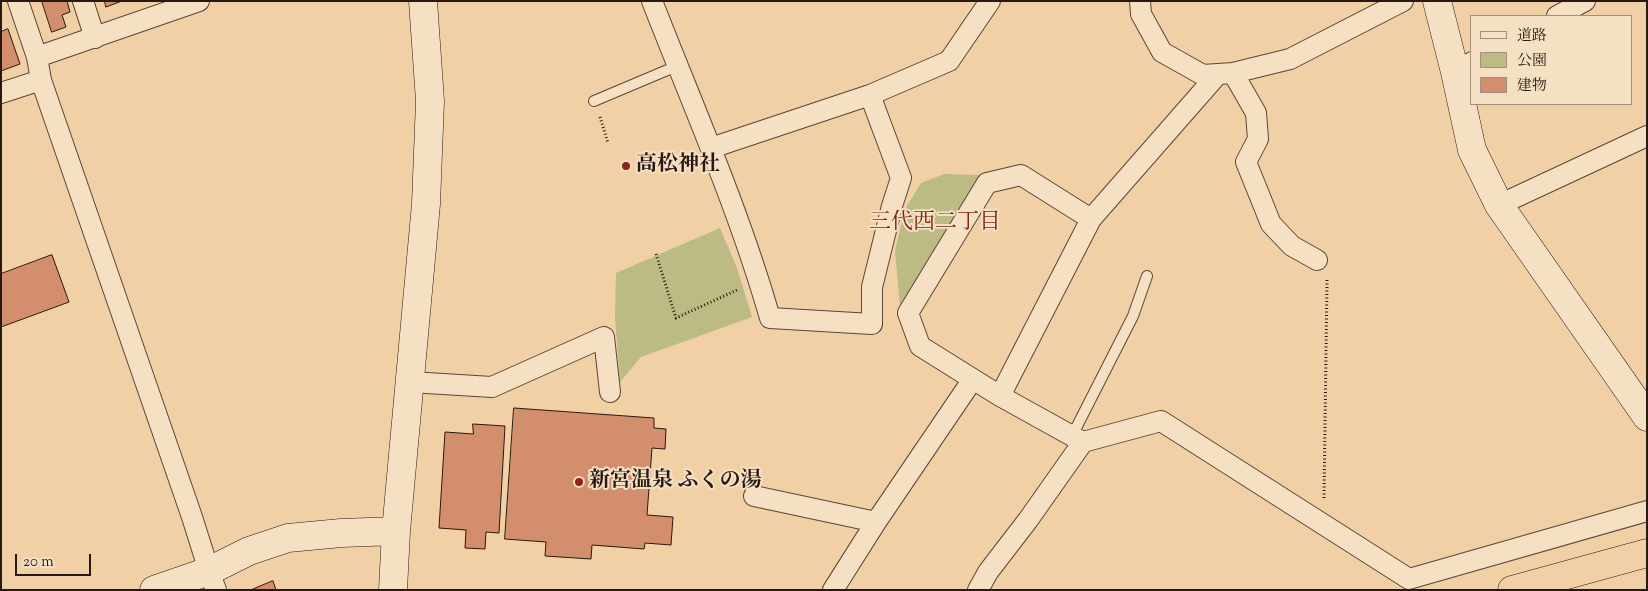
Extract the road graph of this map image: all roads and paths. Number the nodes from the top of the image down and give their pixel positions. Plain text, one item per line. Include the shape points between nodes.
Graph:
1 (18, 1) edge
2 (84, 1) edge
3 (199, 1) edge
4 (423, 1) edge
5 (990, 1) edge
6 (1140, 1) edge
7 (1403, 1) edge
8 (1437, 1) edge
9 (1585, 1) edge
10 (654, 2) edge
11 (1559, 15) edge
12 (95, 38) junction
13 (37, 57) junction
14 (677, 66) junction
15 (1463, 67) edge
16 (1226, 74) junction
17 (41, 80) junction
18 (1, 94) edge
19 (870, 95) junction
20 (594, 100) joint
21 (1647, 136) edge
22 (608, 143) dead end
23 (711, 148) junction
24 (1499, 205) junction
25 (1091, 219) junction
26 (656, 254) dead end
27 (1317, 260) joint
28 (1147, 276) dead end
29 (759, 279) junction
30 (973, 379) junction
31 (410, 382) junction
32 (610, 392) dead end
33 (1000, 396) junction
34 (1647, 417) edge
35 (1078, 439) junction
36 (754, 496) dead end
37 (1647, 511) edge
38 (876, 522) junction
39 (1323, 525) junction
40 (396, 531) junction
41 (1647, 553) edge
42 (212, 581) edge
43 (154, 590) edge
44 (393, 590) edge
45 (833, 590) edge
46 (978, 590) edge
47 (1512, 590) edge

1 - 13 street
2 - 12 street
3 - 12 street
4 - 31 street via 430,101 426,204
5 - 19 street via 949,61
6 - 16 street via 1142,14 1162,52 1203,75
7 - 16 street via 1290,59
8 - 15 street
9 - 11 street
10 - 14 street
12 - 13 street
13 - 17 street
14 - 20 lane
14 - 23 street
15 - 24 street via 1472,150
16 - 25 street
16 - 27 street via 1256,113 1258,139 1246,162 1271,224 1292,246
17 - 18 street
17 - 42 street
19 - 23 street
19 - 29 street via 901,178 872,287 872,324 770,318
20 - 22 path
21 - 24 street
23 - 29 street
24 - 34 street
25 - 30 street via 1021,175 987,183 908,313 920,346
25 - 33 street
26 - 29 path via 676,318
27 - 39 path via 1327,272
28 - 35 lane via 1133,316
30 - 33 street
30 - 38 street
31 - 32 street via 492,387 604,337
31 - 40 street
33 - 35 street
35 - 39 street via 1161,421
35 - 46 street via 1028,520
36 - 38 street
37 - 39 street via 1409,579
38 - 45 street
40 - 42 street via 288,538 249,551
40 - 44 street
41 - 47 highway
42 - 43 street

